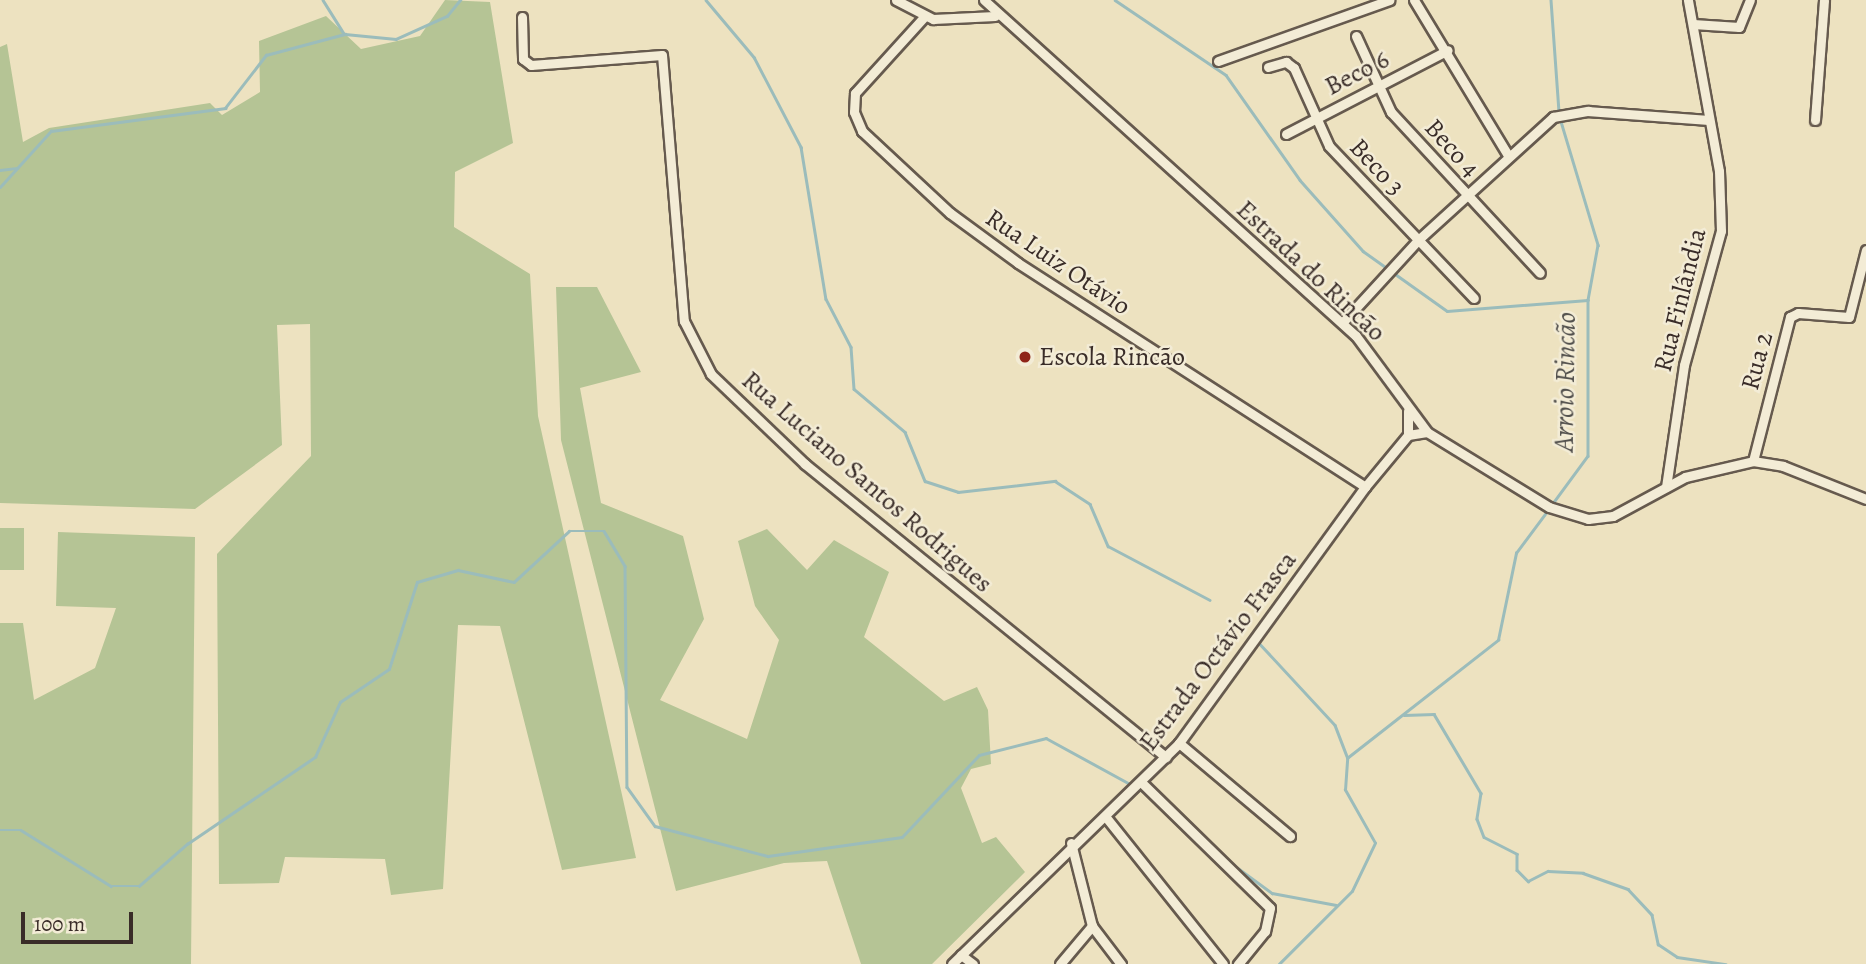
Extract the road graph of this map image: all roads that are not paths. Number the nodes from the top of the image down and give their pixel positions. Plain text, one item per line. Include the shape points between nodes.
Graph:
1 (896, 0) edge
2 (984, 0) edge
3 (1388, 0) edge
4 (1414, 0) edge
5 (1688, 0) edge
6 (1750, 0) edge
7 (1824, 0) edge
8 (522, 16) dead end
9 (995, 16) junction
10 (924, 17) junction
11 (1693, 24) junction
12 (1356, 36) dead end
13 (1448, 50) junction
14 (1218, 61) dead end
15 (1268, 67) dead end
16 (1379, 85) junction
17 (1316, 118) junction
18 (1708, 120) junction
19 (1815, 120) dead end
20 (1286, 134) dead end
21 (1508, 155) junction
22 (1466, 194) junction
23 (1418, 240) junction
24 (1866, 250) edge
25 (1540, 273) dead end
26 (1474, 298) dead end
27 (1342, 323) junction
28 (1408, 411) junction
29 (1427, 432) junction
30 (1408, 435) junction
31 (1753, 461) junction
32 (1365, 487) junction
33 (1666, 487) junction
34 (1866, 499) edge
35 (1179, 743) junction
36 (1166, 757) junction
37 (1142, 782) junction
38 (1105, 816) junction
39 (1290, 835) dead end
40 (1071, 843) junction
41 (1092, 926) junction
42 (961, 955) junction
43 (952, 964) edge
44 (973, 964) edge
45 (1060, 964) edge
46 (1121, 964) edge
47 (1223, 964) edge
48 (1238, 964) edge

1 - 10 street
2 - 9 street, Estrada do Rincão
3 - 14 street
4 - 13 street
5 - 11 street, Rua Finlândia
6 - 11 street via 1739,27
7 - 19 street
8 - 36 street, Rua Luciano Santos Rodrigues via 523,59 531,65 662,55 684,321 711,374 805,464
9 - 10 street
9 - 27 street, Estrada do Rincão
10 - 32 street, Rua Luiz Otávio via 855,93 854,112 862,131 950,213 1018,263
11 - 18 street, Rua Finlândia
12 - 16 street, Beco 4
13 - 16 street, Beco 6
13 - 21 street
15 - 17 street, Beco 3 via 1290,64
16 - 17 street, Beco 6
16 - 22 street, Beco 4 via 1391,112
17 - 20 street, Beco 6
17 - 23 street, Beco 3 via 1329,146
18 - 21 street via 1568,112 1553,117
18 - 33 street, Rua Finlândia via 1719,171 1721,231 1684,365
21 - 22 street
22 - 23 street
22 - 25 street, Beco 4
23 - 26 street, Beco 3
23 - 27 street
24 - 31 street, Rua 2 via 1849,317 1798,313 1790,317
27 - 28 street, Estrada do Rincão via 1390,376
28 - 29 street, Estrada do Rincão
28 - 30 street
29 - 30 street
29 - 33 street, Estrada do Rincão via 1568,517 1613,516
30 - 32 street, Estrada Octávio Frasca
31 - 33 street, Estrada do Rincão
31 - 34 street, Estrada do Rincão via 1783,466
32 - 35 street, Estrada Octávio Frasca
35 - 36 street, Estrada Octávio Frasca
35 - 39 street
36 - 37 street, Estrada Octávio Frasca
37 - 38 street, Estrada Octávio Frasca
37 - 48 street via 1270,908 1265,931
38 - 40 street, Estrada Octávio Frasca
38 - 47 street
40 - 41 street
40 - 42 street, Estrada Octávio Frasca
41 - 45 street
41 - 46 street
42 - 43 street, Estrada Octávio Frasca
42 - 44 street

